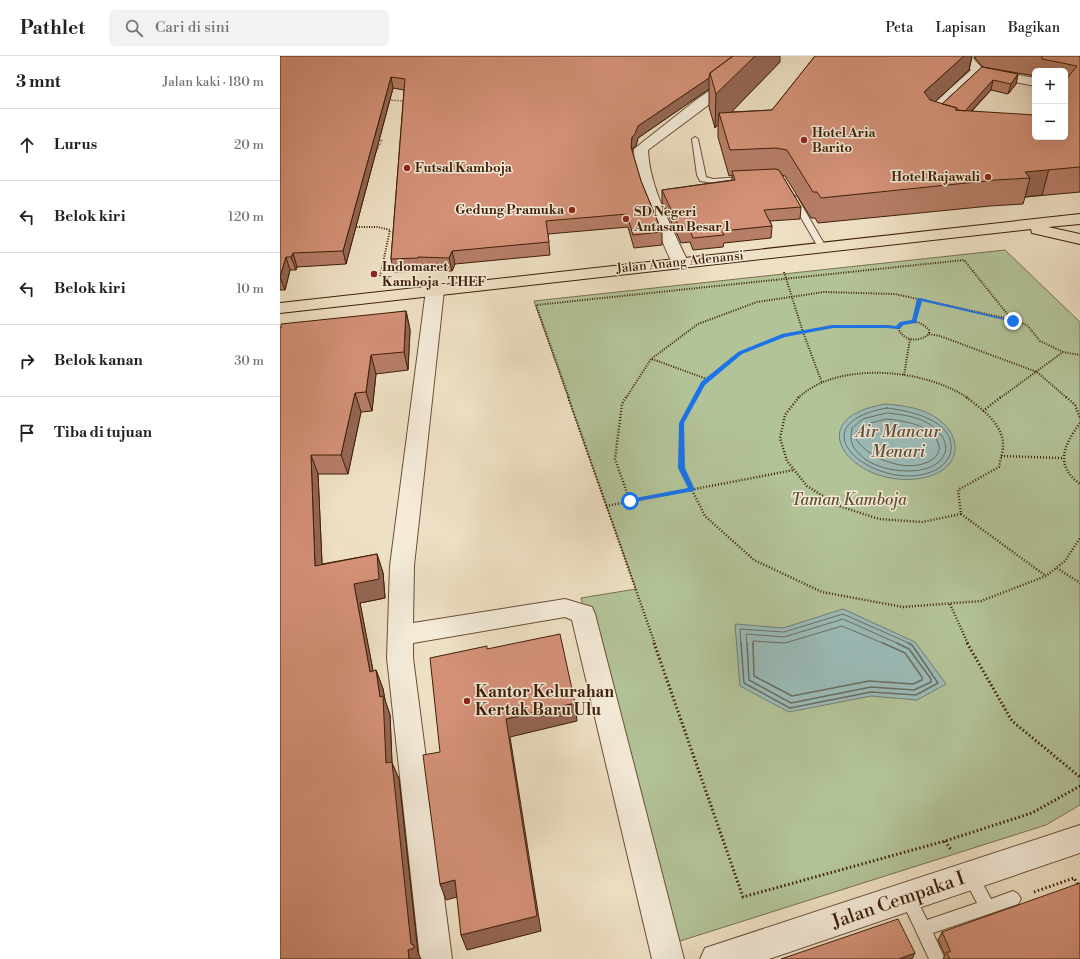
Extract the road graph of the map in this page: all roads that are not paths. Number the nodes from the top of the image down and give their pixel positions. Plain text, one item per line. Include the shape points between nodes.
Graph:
1 (768, 56) edge
2 (968, 56) edge
3 (976, 71) junction
4 (1032, 81) edge
5 (951, 125) edge
6 (695, 139) dead end
7 (752, 179) edge
8 (790, 193) edge
9 (1080, 219) edge
10 (1006, 227) junction
11 (1080, 239) edge
12 (822, 246) junction
13 (680, 262) junction
14 (435, 290) junction
15 (280, 308) edge
16 (401, 635) junction
17 (1080, 839) edge
18 (970, 876) junction
19 (908, 897) junction
20 (1013, 899) road end
21 (987, 908) junction
22 (923, 929) junction
23 (436, 959) edge
24 (668, 959) edge
25 (716, 959) edge
26 (937, 959) edge

1 - 13 street via 641,150 640,156 648,185
2 - 3 street via 967,59
3 - 4 street
3 - 5 street via 928,116 931,120
6 - 7 lane via 703,179
8 - 12 lane
9 - 10 highway, Jalan Anang Adenansi
10 - 11 highway via 1044,231
10 - 12 highway, Jalan Anang Adenansi
12 - 13 highway, Jalan Anang Adenansi
13 - 14 highway, Jalan Anang Adenansi
14 - 15 highway, Jalan Anang Adenansi
14 - 16 street via 402,566
16 - 23 street via 400,658
16 - 24 street via 565,608 583,614
17 - 18 street, Jalan Cempaka I
18 - 19 street, Jalan Cempaka I
18 - 21 lane
19 - 22 lane
19 - 25 street, Jalan Cempaka I
20 - 21 lane
21 - 22 lane
22 - 26 lane

